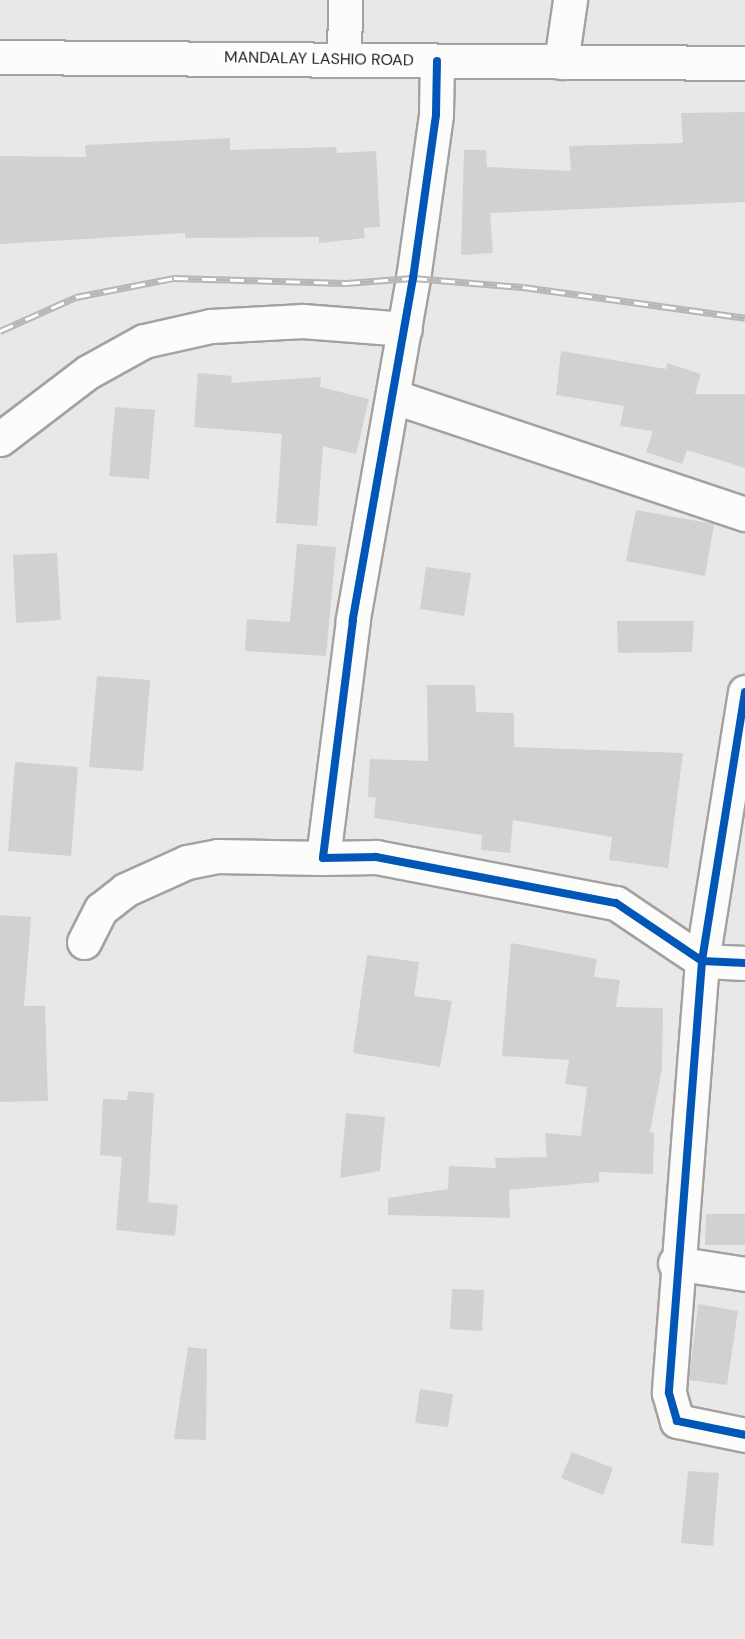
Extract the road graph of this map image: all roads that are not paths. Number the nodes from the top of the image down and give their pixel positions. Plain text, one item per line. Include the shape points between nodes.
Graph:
1 (345, 0) edge
2 (570, 0) edge
3 (0, 57) edge
4 (344, 60) junction
5 (437, 61) junction
6 (561, 62) junction
7 (745, 63) edge
8 (405, 329) junction
9 (395, 397) junction
10 (0, 438) edge
11 (745, 514) edge
12 (745, 692) edge
13 (323, 858) junction
14 (84, 942) dead end
15 (702, 961) junction
16 (745, 963) edge
17 (675, 1263) junction
18 (745, 1274) edge
19 (745, 1435) edge

1 - 4 main road
2 - 6 main road
3 - 4 main road, MANDALAY LASHIO ROAD
4 - 5 main road, MANDALAY LASHIO ROAD
5 - 6 main road, MANDALAY LASHIO ROAD
5 - 8 main road via 436,115
6 - 7 main road, MANDALAY LASHIO ROAD
8 - 9 main road
8 - 10 main road via 303,321 212,326 144,341 88,372
9 - 11 main road
9 - 13 main road via 353,620
12 - 15 main road
13 - 14 main road via 217,856 187,862 125,891 101,909
13 - 15 main road via 376,857 616,903
15 - 16 main road
15 - 17 main road
17 - 18 main road
17 - 19 main road via 669,1393 677,1421

